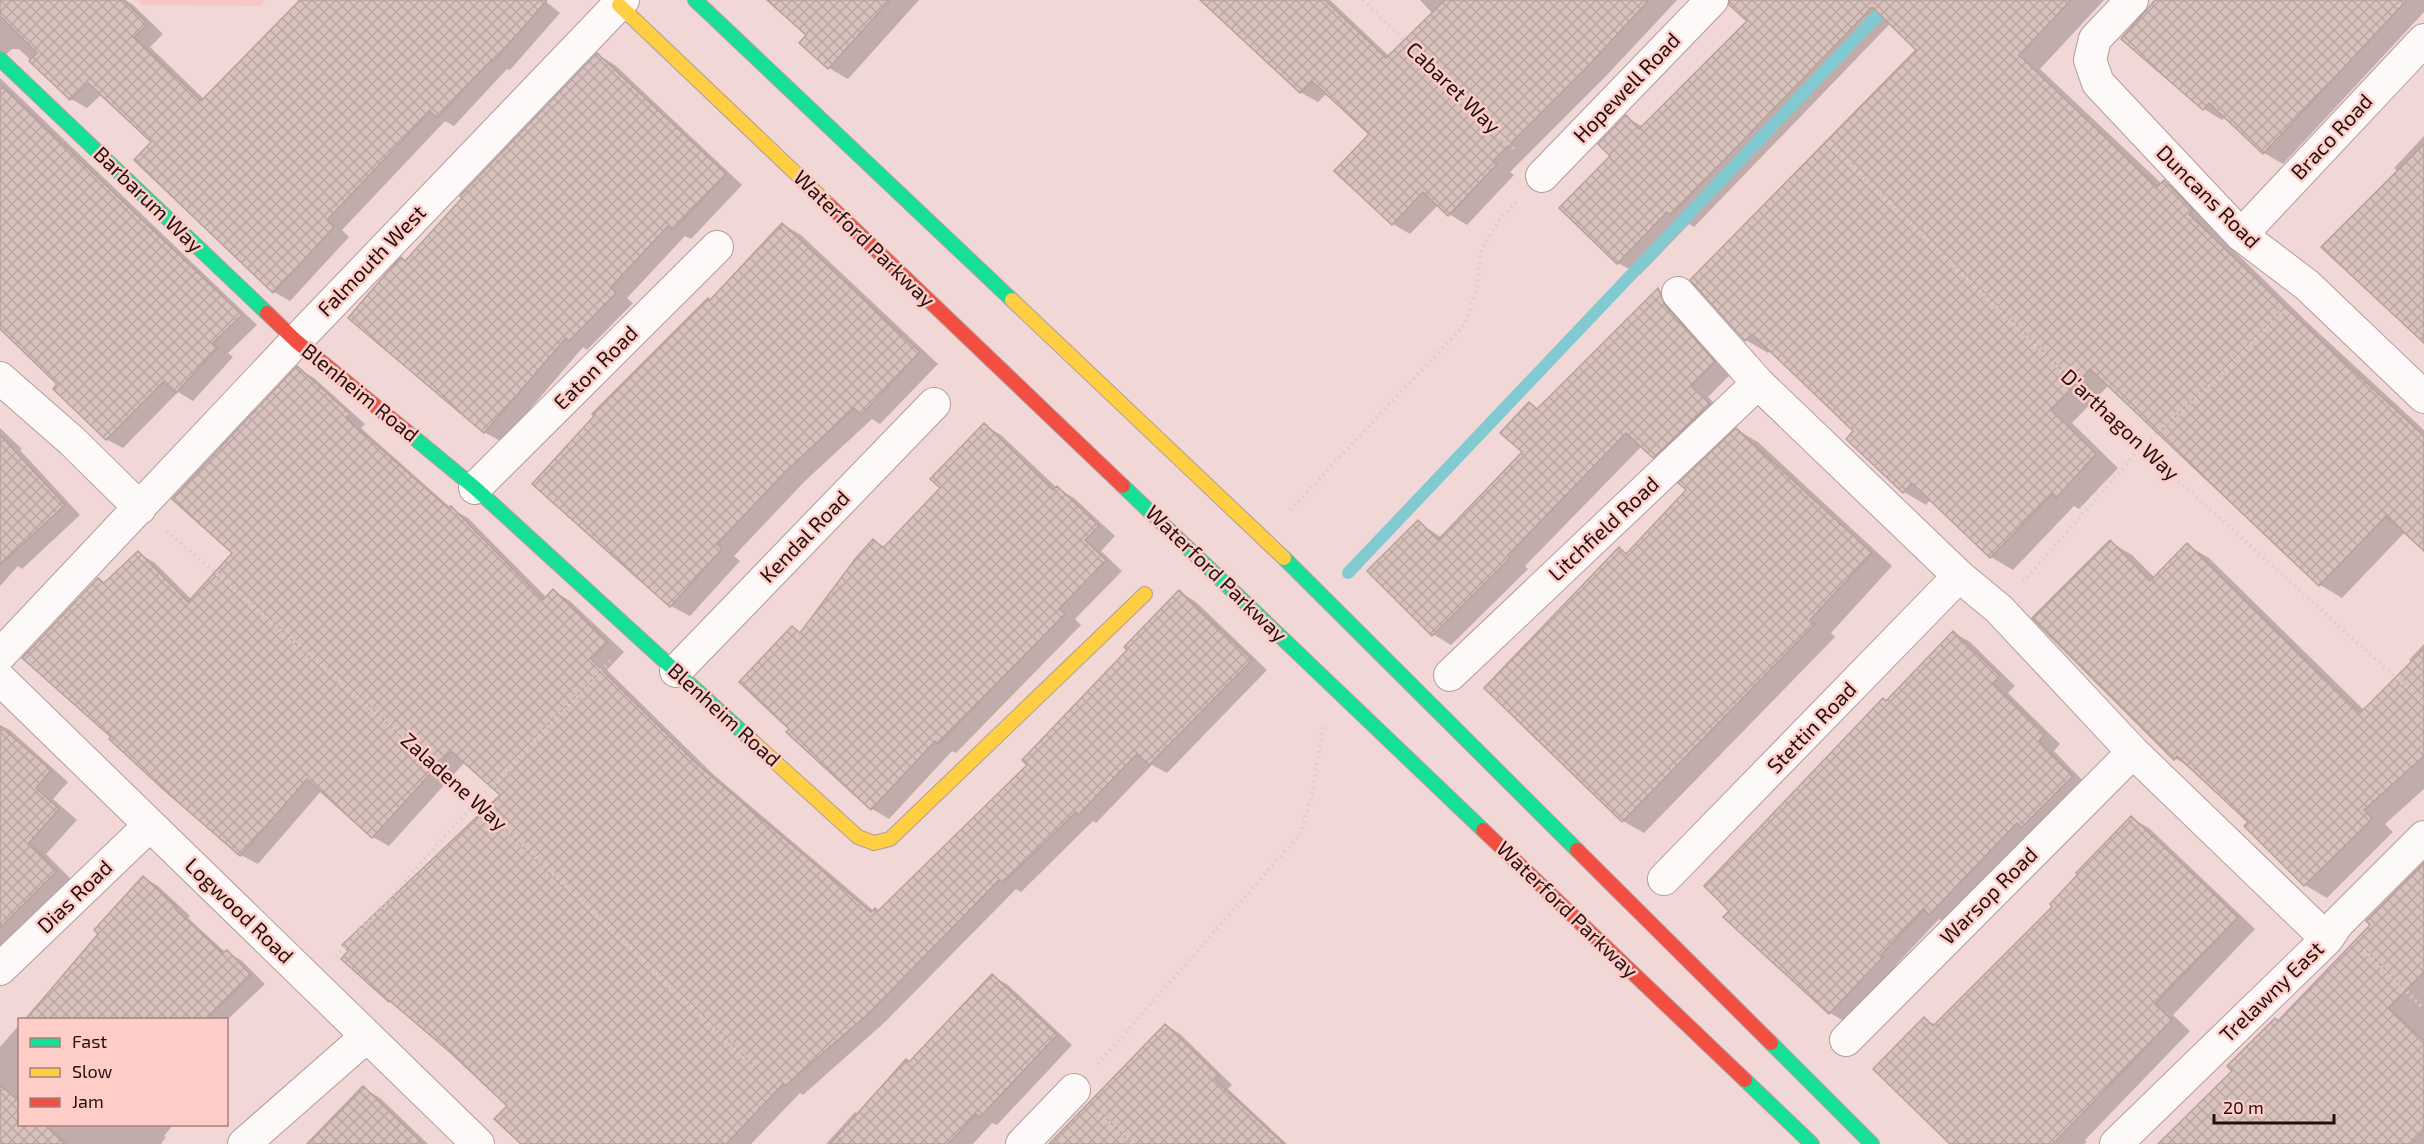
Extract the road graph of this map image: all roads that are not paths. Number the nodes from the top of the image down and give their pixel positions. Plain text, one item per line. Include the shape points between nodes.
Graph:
1 (695, 0) edge
2 (1712, 0) edge
3 (2132, 0) edge
4 (621, 2) edge
5 (2424, 40) edge
6 (0, 59) edge
7 (1542, 176) road end
8 (2241, 235) junction
9 (717, 247) dead end
10 (1678, 293) dead end
11 (296, 340) junction
12 (0, 378) edge
13 (1758, 383) junction
14 (2424, 397) edge
15 (934, 404) dead end
16 (475, 488) junction
17 (140, 508) junction
18 (1959, 576) junction
19 (1145, 594) dead end
20 (0, 655) edge
21 (676, 671) junction
22 (1450, 675) dead end
23 (0, 679) edge
24 (2133, 752) junction
25 (150, 825) junction
26 (2424, 837) edge
27 (1664, 879) dead end
28 (2332, 931) junction
29 (0, 969) edge
30 (367, 1036) junction
31 (1846, 1040) dead end
32 (1074, 1090) road end
33 (244, 1144) edge
34 (478, 1144) edge
35 (1022, 1144) edge
36 (1812, 1144) edge
37 (1872, 1144) edge
38 (2116, 1144) edge

1 - 37 street via 1264,538
2 - 7 street, Hopewell Road
3 - 8 street, Duncans Road via 2095,39 2090,60 2098,83
4 - 11 street, Falmouth West
4 - 36 street, Waterford Parkway
5 - 8 street, Braco Road
6 - 11 street, Barbarum Way
8 - 14 street, Duncans Road via 2307,285
9 - 16 street, Eaton Road
10 - 13 street
11 - 16 street, Blenheim Road
11 - 17 street, Falmouth West
12 - 17 street
13 - 18 street
13 - 22 street, Litchfield Road
15 - 21 street, Kendal Road
16 - 21 street, Blenheim Road
17 - 20 street, Falmouth West
18 - 24 street via 1999,609
18 - 27 street, Stettin Road
19 - 21 street, Blenheim Road via 890,839 874,843 858,837
23 - 25 street, Logwood Road
24 - 28 street
24 - 31 street, Warsop Road
25 - 29 street, Dias Road
25 - 30 street, Logwood Road
26 - 28 street, Trelawny East
28 - 38 street, Trelawny East
30 - 33 street
30 - 34 street, Logwood Road
32 - 35 street

